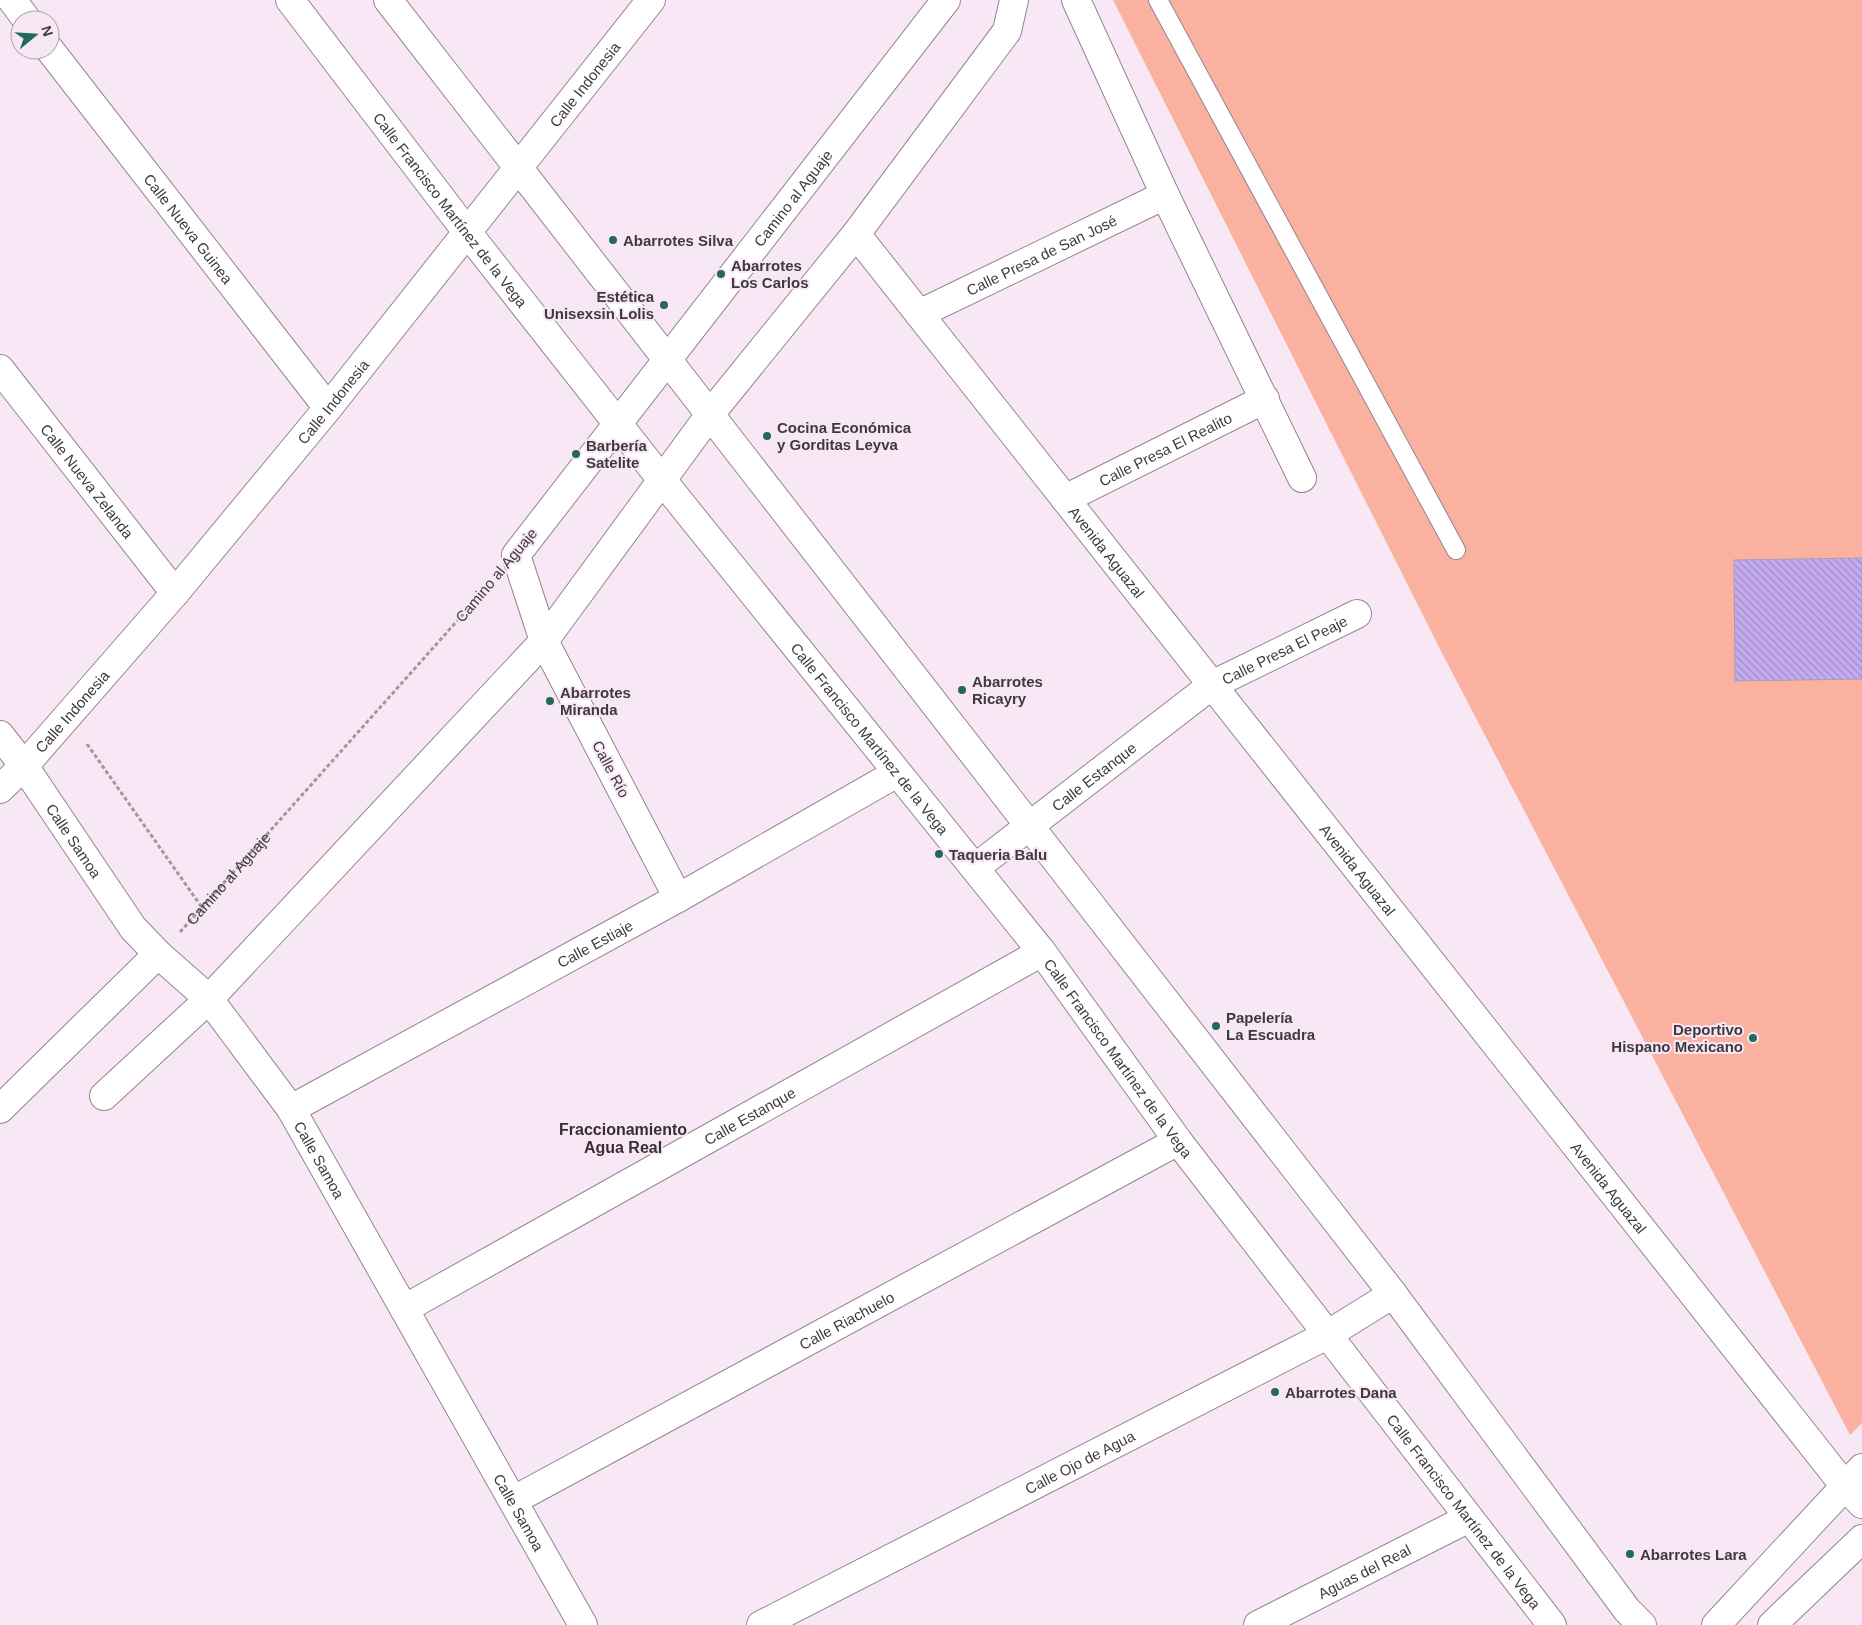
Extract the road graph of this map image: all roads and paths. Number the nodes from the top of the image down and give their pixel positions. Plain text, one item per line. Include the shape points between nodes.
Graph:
1 (290, 0) edge
2 (388, 0) edge
3 (651, 0) edge
4 (946, 0) edge
5 (1014, 0) edge
6 (1076, 0) edge
7 (1158, 0) edge
8 (58, 60) edge
9 (517, 169) junction
10 (1165, 195) junction
11 (467, 232) junction
12 (856, 234) junction
13 (919, 314) junction
14 (667, 358) junction
15 (0, 369) edge
16 (1266, 399) junction
17 (328, 408) junction
18 (711, 414) junction
19 (617, 423) junction
20 (1302, 478) dead end
21 (662, 480) junction
22 (1065, 499) junction
23 (1456, 550) dead end
24 (516, 555) junction
25 (175, 593) junction
26 (1358, 614) dead end
27 (544, 641) junction
28 (1212, 685) junction
29 (68, 715) junction
30 (0, 735) edge
31 (24, 766) junction
32 (897, 773) junction
33 (0, 789) edge
34 (1030, 826) junction
35 (975, 868) junction
36 (678, 898) junction
37 (202, 909) junction
38 (1042, 952) junction
39 (158, 954) junction
40 (209, 999) junction
41 (104, 1096) dead end
42 (0, 1109) edge
43 (291, 1109) junction
44 (1178, 1141) junction
45 (1393, 1294) junction
46 (404, 1309) junction
47 (1327, 1335) junction
48 (1856, 1486) edge
49 (514, 1500) junction
50 (1469, 1518) junction
51 (1862, 1539) edge
52 (583, 1625) edge
53 (761, 1625) edge
54 (1258, 1625) edge
55 (1552, 1625) edge
56 (1642, 1625) edge
57 (1716, 1625) edge
58 (1772, 1625) edge

1 - 11 street, Calle Francisco Martínez de la Vega
2 - 9 street
3 - 9 street, Calle Indonesia
4 - 14 street, Camino al Aguaje
5 - 12 street via 1007,31
6 - 10 street
7 - 23 lane
8 - 17 street, Calle Nueva Guinea
9 - 11 street, Calle Indonesia
9 - 14 street
10 - 13 street, Calle Presa de San José
10 - 16 street
11 - 17 street, Calle Indonesia
11 - 19 street, Calle Francisco Martínez de la Vega
12 - 13 street, Avenida Aguazal
12 - 18 street
13 - 22 street, Avenida Aguazal
14 - 18 street
14 - 19 street, Camino al Aguaje
15 - 25 street, Calle Nueva Zelanda
16 - 20 street
16 - 22 street, Calle Presa El Realito
17 - 25 street, Calle Indonesia
18 - 21 street
18 - 34 street
19 - 21 street, Calle Francisco Martínez de la Vega
19 - 24 street, Camino al Aguaje
21 - 27 street
21 - 32 street, Calle Francisco Martínez de la Vega
22 - 28 street, Avenida Aguazal
24 - 27 street, Calle Río
24 - 37 path, Camino al Aguaje
25 - 29 street, Calle Indonesia
26 - 28 street, Calle Presa El Peaje
27 - 36 street, Calle Río
27 - 40 street
28 - 34 street, Calle Estanque
28 - 48 street, Avenida Aguazal
29 - 31 street, Calle Indonesia
29 - 37 path
30 - 31 street, Calle Samoa
31 - 33 street, Calle Indonesia
31 - 39 street, Calle Samoa via 133,928
32 - 35 street, Calle Francisco Martínez de la Vega
32 - 36 street, Calle Estiaje
34 - 35 street, Calle Estanque
34 - 45 street
35 - 38 street, Calle Francisco Martínez de la Vega
36 - 43 street, Calle Estiaje
37 - 39 path, Camino al Aguaje
38 - 44 street, Calle Francisco Martínez de la Vega
38 - 46 street, Calle Estanque
39 - 40 street, Calle Samoa
39 - 42 street
40 - 41 street
40 - 43 street, Calle Samoa
43 - 46 street, Calle Samoa
44 - 47 street, Calle Francisco Martínez de la Vega
44 - 49 street, Calle Riachuelo
45 - 47 street, Calle Ojo de Agua
45 - 56 street
46 - 49 street, Calle Samoa
47 - 50 street, Calle Francisco Martínez de la Vega
47 - 53 street, Calle Ojo de Agua
48 - 57 street
49 - 52 street, Calle Samoa
50 - 54 street, Aguas del Real
50 - 55 street, Calle Francisco Martínez de la Vega
51 - 58 street

